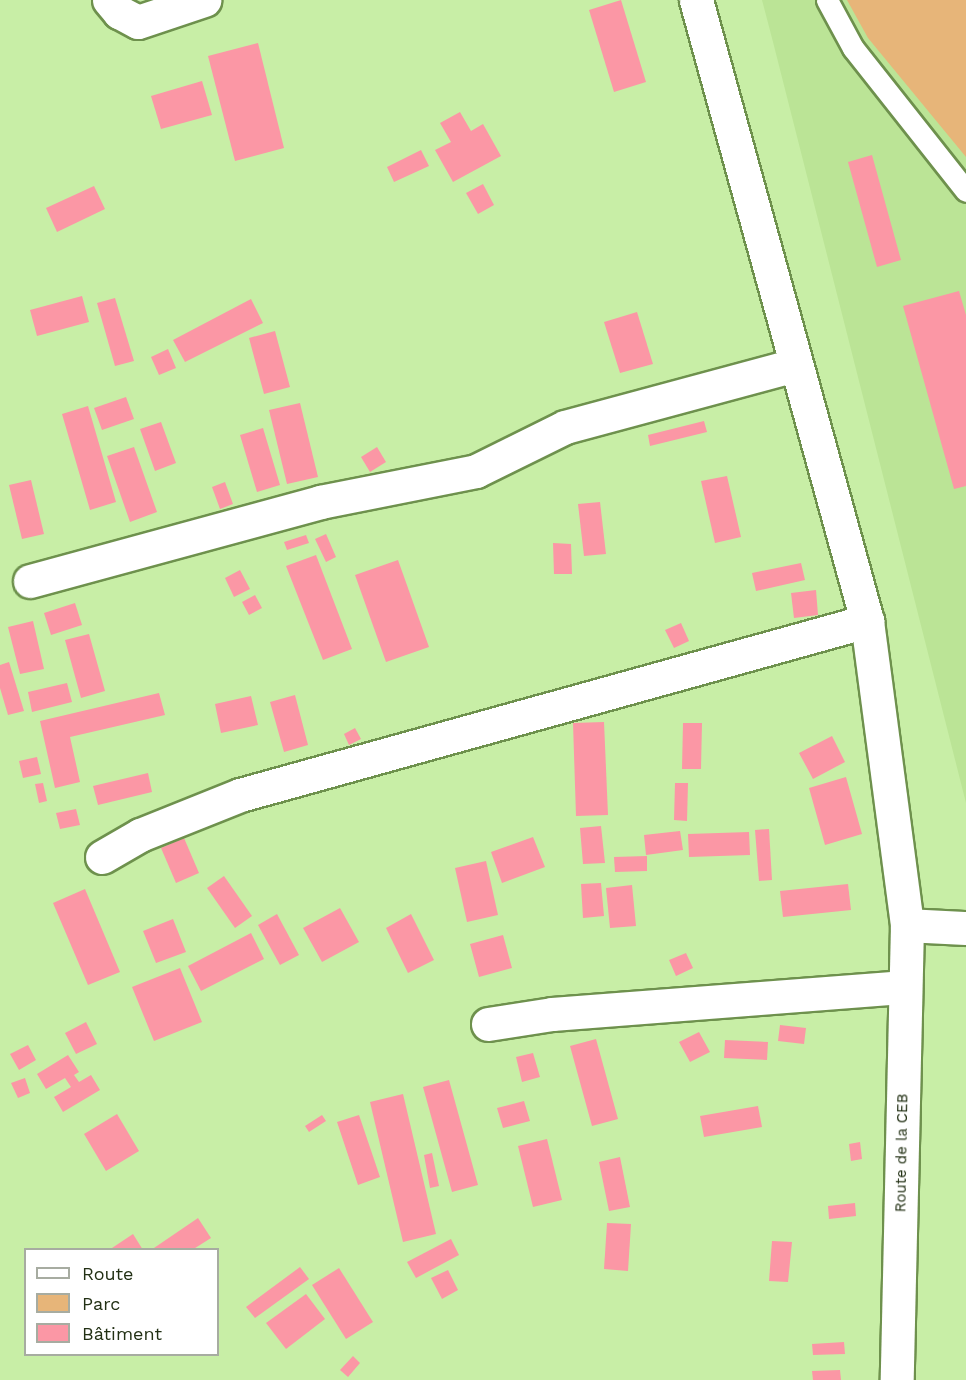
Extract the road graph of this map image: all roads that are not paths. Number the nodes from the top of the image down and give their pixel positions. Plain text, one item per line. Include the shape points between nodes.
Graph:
1 (109, 0) edge
2 (204, 0) edge
3 (696, 0) edge
4 (827, 0) edge
5 (963, 179) edge
6 (794, 365) junction
7 (30, 580) dead end
8 (867, 621) junction
9 (102, 857) dead end
10 (907, 925) junction
11 (966, 928) edge
12 (905, 987) junction
13 (488, 1024) dead end
14 (897, 1380) edge

1 - 2 street via 119,12 138,22
3 - 6 street, Route de la CEB
4 - 5 lane via 853,48
6 - 7 street via 566,427 476,471 320,502
6 - 8 street, Route de la CEB
8 - 9 street via 240,795 140,835
8 - 10 street, Route de la CEB
10 - 11 street
10 - 12 street, Route de la CEB
12 - 13 street via 564,1013
12 - 14 street, Route de la CEB

